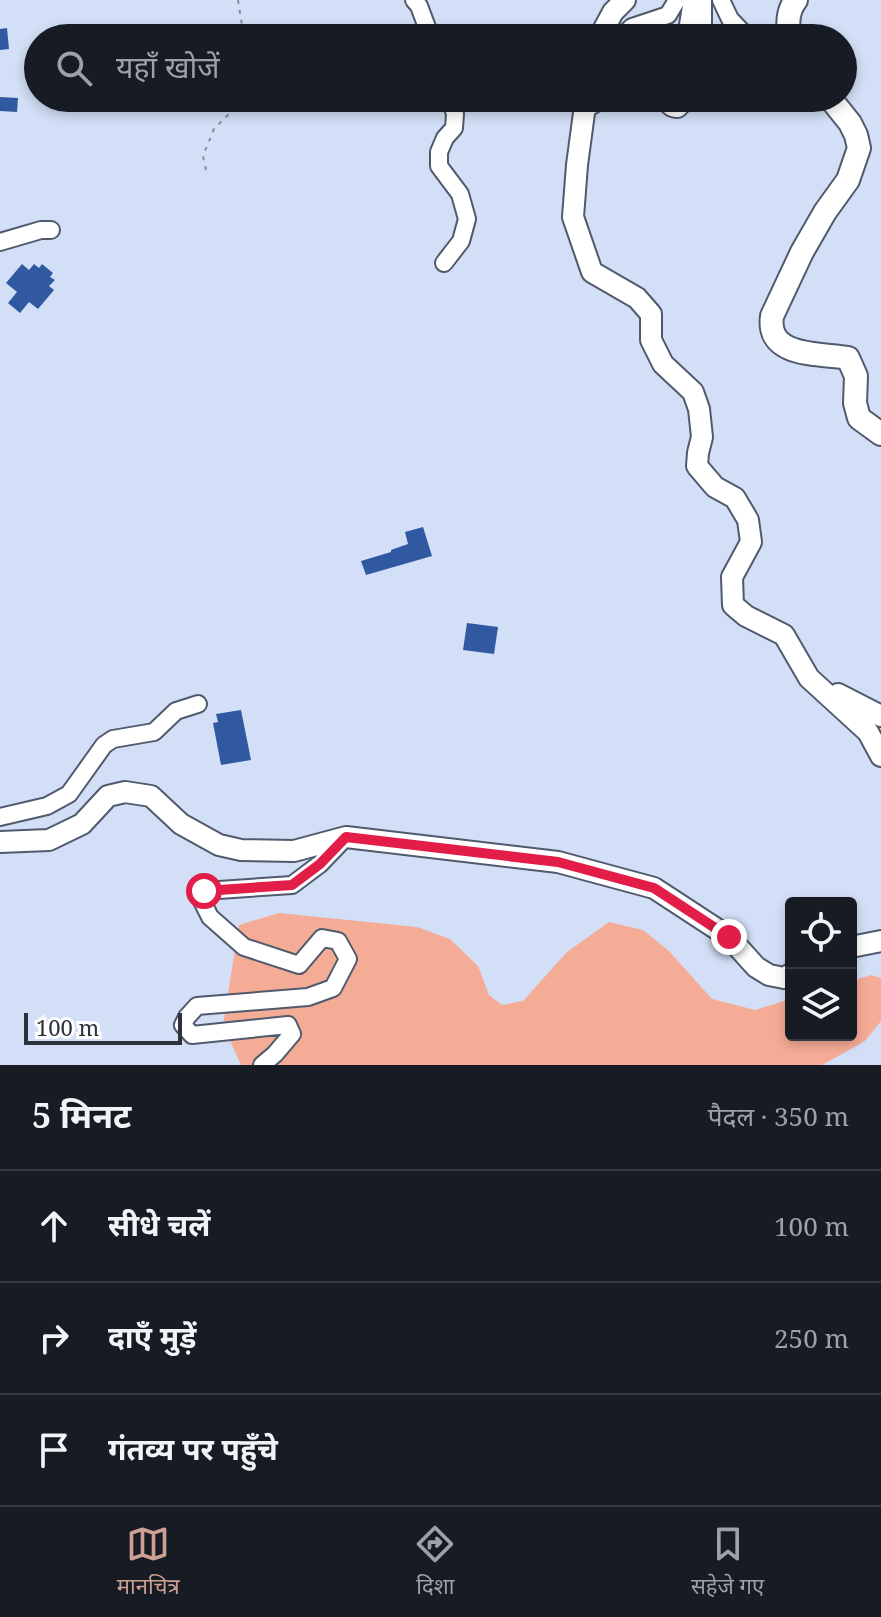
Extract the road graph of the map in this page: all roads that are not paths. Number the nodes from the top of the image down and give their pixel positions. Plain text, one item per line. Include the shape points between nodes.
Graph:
1 (414, 0) edge
2 (625, 0) edge
3 (677, 0) edge
4 (692, 0) edge
5 (703, 0) edge
6 (721, 0) edge
7 (732, 0) edge
8 (796, 0) edge
9 (426, 24) edge
10 (607, 24) edge
11 (641, 24) edge
12 (688, 24) edge
13 (703, 24) edge
14 (735, 24) edge
15 (747, 24) edge
16 (789, 24) edge
17 (454, 112) edge
18 (588, 112) edge
19 (841, 112) edge
20 (51, 230) dead end
21 (0, 242) edge
22 (444, 263) dead end
23 (881, 434) edge
24 (808, 677) junction
25 (198, 704) dead end
26 (881, 716) edge
27 (881, 756) edge
28 (0, 817) edge
29 (346, 837) junction
30 (0, 842) edge
31 (881, 941) edge
32 (857, 946) edge
33 (785, 977) edge
34 (262, 1065) edge

1 - 9 street
2 - 10 main road
3 - 11 street via 668,15
4 - 12 street
5 - 13 street
6 - 14 street
7 - 15 street
8 - 16 highway
17 - 22 street via 454,128 439,152 439,166 460,194 467,219 461,241
18 - 24 main road via 573,217 592,272 637,298 651,314 651,340 663,364 693,392 702,437 697,466 715,487 735,498 748,520 751,542 732,577 733,605 784,635
19 - 23 highway via 859,148 848,180 802,252 771,327 787,347 848,358 856,376 859,418
20 - 21 street
24 - 26 main road
24 - 27 main road via 868,732
25 - 28 street via 176,711 154,732 104,745 69,794 47,806
29 - 30 main road via 294,851 241,850 219,845 181,824 151,796 125,792 108,796 82,824 49,840
29 - 33 main road via 558,862 654,888 729,937 756,967
29 - 34 street via 292,885 204,891 201,899 210,917 244,947 299,965 322,938 338,941 348,959 333,988 308,997 197,1006 187,1017 183,1025 192,1035 288,1025 292,1034
31 - 32 main road

